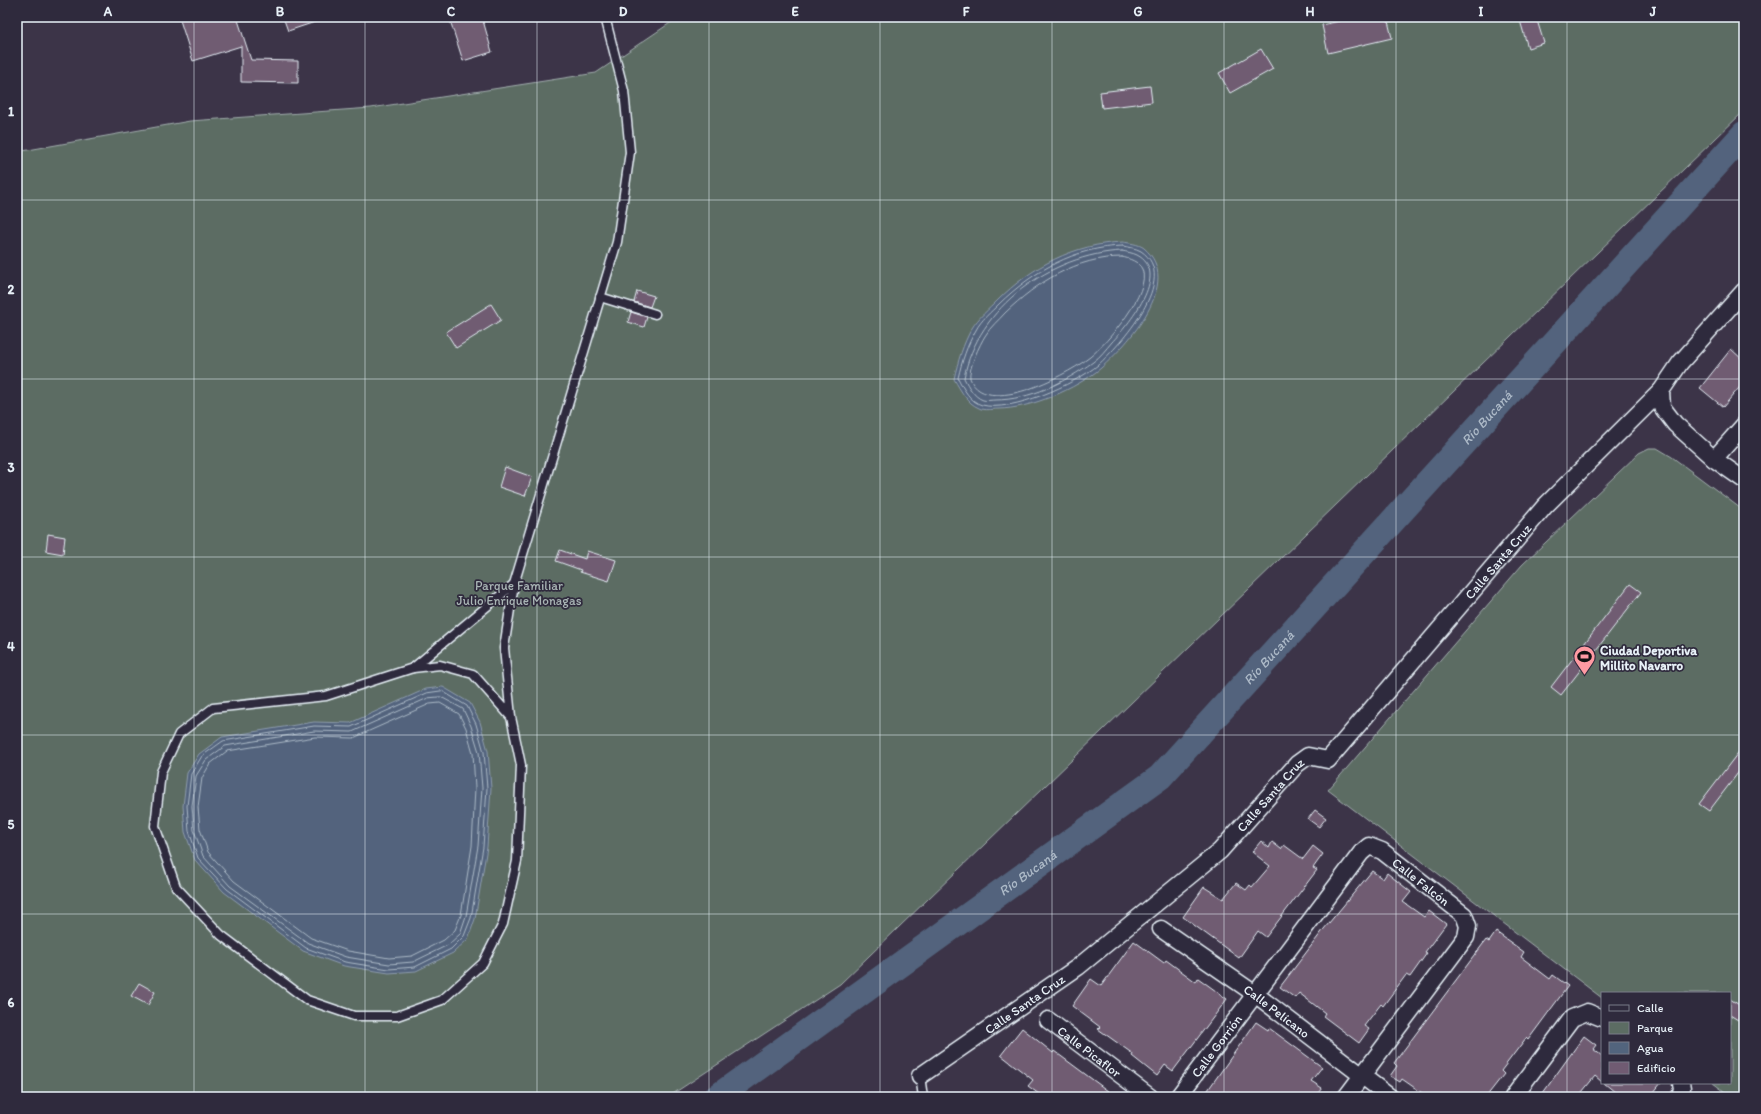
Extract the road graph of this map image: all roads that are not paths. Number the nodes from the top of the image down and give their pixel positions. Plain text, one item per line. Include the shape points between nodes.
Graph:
1 (605, 17) edge
2 (1744, 291) edge
3 (600, 297) junction
4 (655, 314) dead end
5 (1661, 391) junction
6 (1744, 424) edge
7 (1714, 459) junction
8 (1744, 480) edge
9 (514, 584) junction
10 (413, 668) junction
11 (511, 718) junction
12 (1160, 929) dead end
13 (1254, 994) junction
14 (1601, 1018) edge
15 (1048, 1020) dead end
16 (920, 1076) joint
17 (1361, 1076) junction
18 (1680, 1084) edge
19 (923, 1097) edge
20 (1150, 1097) edge
21 (1178, 1097) edge
22 (1346, 1097) edge
23 (1390, 1097) edge
24 (1513, 1097) edge
25 (1680, 1097) edge

1 - 3 lane via 624,91 630,152 617,242
2 - 5 street via 1680,362
3 - 4 lane
3 - 9 lane
5 - 7 street via 1662,407 1675,424
5 - 16 street, Calle Santa Cruz via 1545,506 1328,760 1308,756 1297,764 1220,851 1078,967
6 - 7 street
7 - 8 street
9 - 10 lane
9 - 11 lane via 504,648
10 - 11 lane via 440,665 473,674
10 - 11 lane via 326,696 213,708 179,734 161,772 155,826 176,887 221,935 307,1000 354,1016 397,1016 442,1000 483,963 503,924 517,861 521,765
12 - 13 street, Calle Pelícano
13 - 17 street, Calle Pelícano
13 - 17 street, Calle Falcón via 1361,853 1370,846 1382,851 1464,915 1468,926 1466,937
13 - 21 street, Calle Gorrión
14 - 24 street via 1587,1012 1572,1018
15 - 20 street, Calle Picaflor
16 - 19 lane
17 - 22 street
17 - 23 street, Calle Pelícano
18 - 25 street

